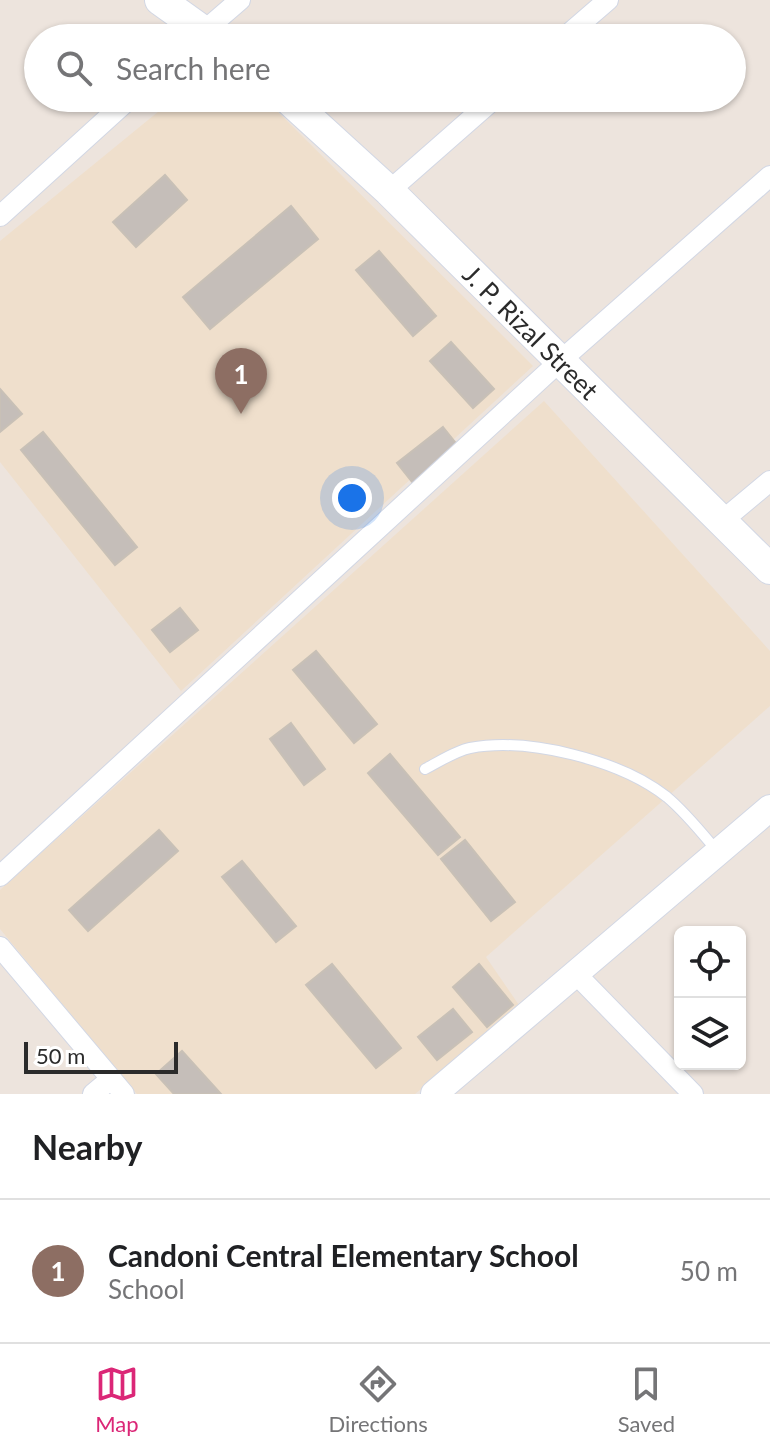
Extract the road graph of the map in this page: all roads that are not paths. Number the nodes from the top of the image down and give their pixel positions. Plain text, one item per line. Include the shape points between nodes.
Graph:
1 (160, 0) edge
2 (240, 0) edge
3 (608, 0) edge
4 (190, 24) edge
5 (217, 24) edge
6 (580, 24) edge
7 (115, 112) edge
8 (302, 112) edge
9 (479, 112) edge
10 (770, 176) edge
11 (389, 191) junction
12 (0, 216) edge
13 (559, 362) junction
14 (770, 481) edge
15 (722, 521) junction
16 (770, 569) edge
17 (425, 769) dead end
18 (770, 808) edge
19 (719, 852) junction
20 (0, 876) edge
21 (0, 947) edge
22 (576, 974) junction
23 (117, 1086) edge
24 (93, 1094) edge
25 (434, 1094) edge
26 (693, 1094) edge

1 - 4 main road
2 - 5 street
3 - 6 street
7 - 12 street
8 - 11 main road, J. P. Rizal Street
9 - 11 street
10 - 13 street
11 - 13 main road, J. P. Rizal Street
13 - 15 main road, J. P. Rizal Street
13 - 20 street
14 - 15 street
15 - 16 main road, J. P. Rizal Street
17 - 19 lane via 466,749 498,744 606,765 636,776 667,798
18 - 19 street
19 - 22 street
21 - 23 street
22 - 25 street
22 - 26 street
23 - 24 street

